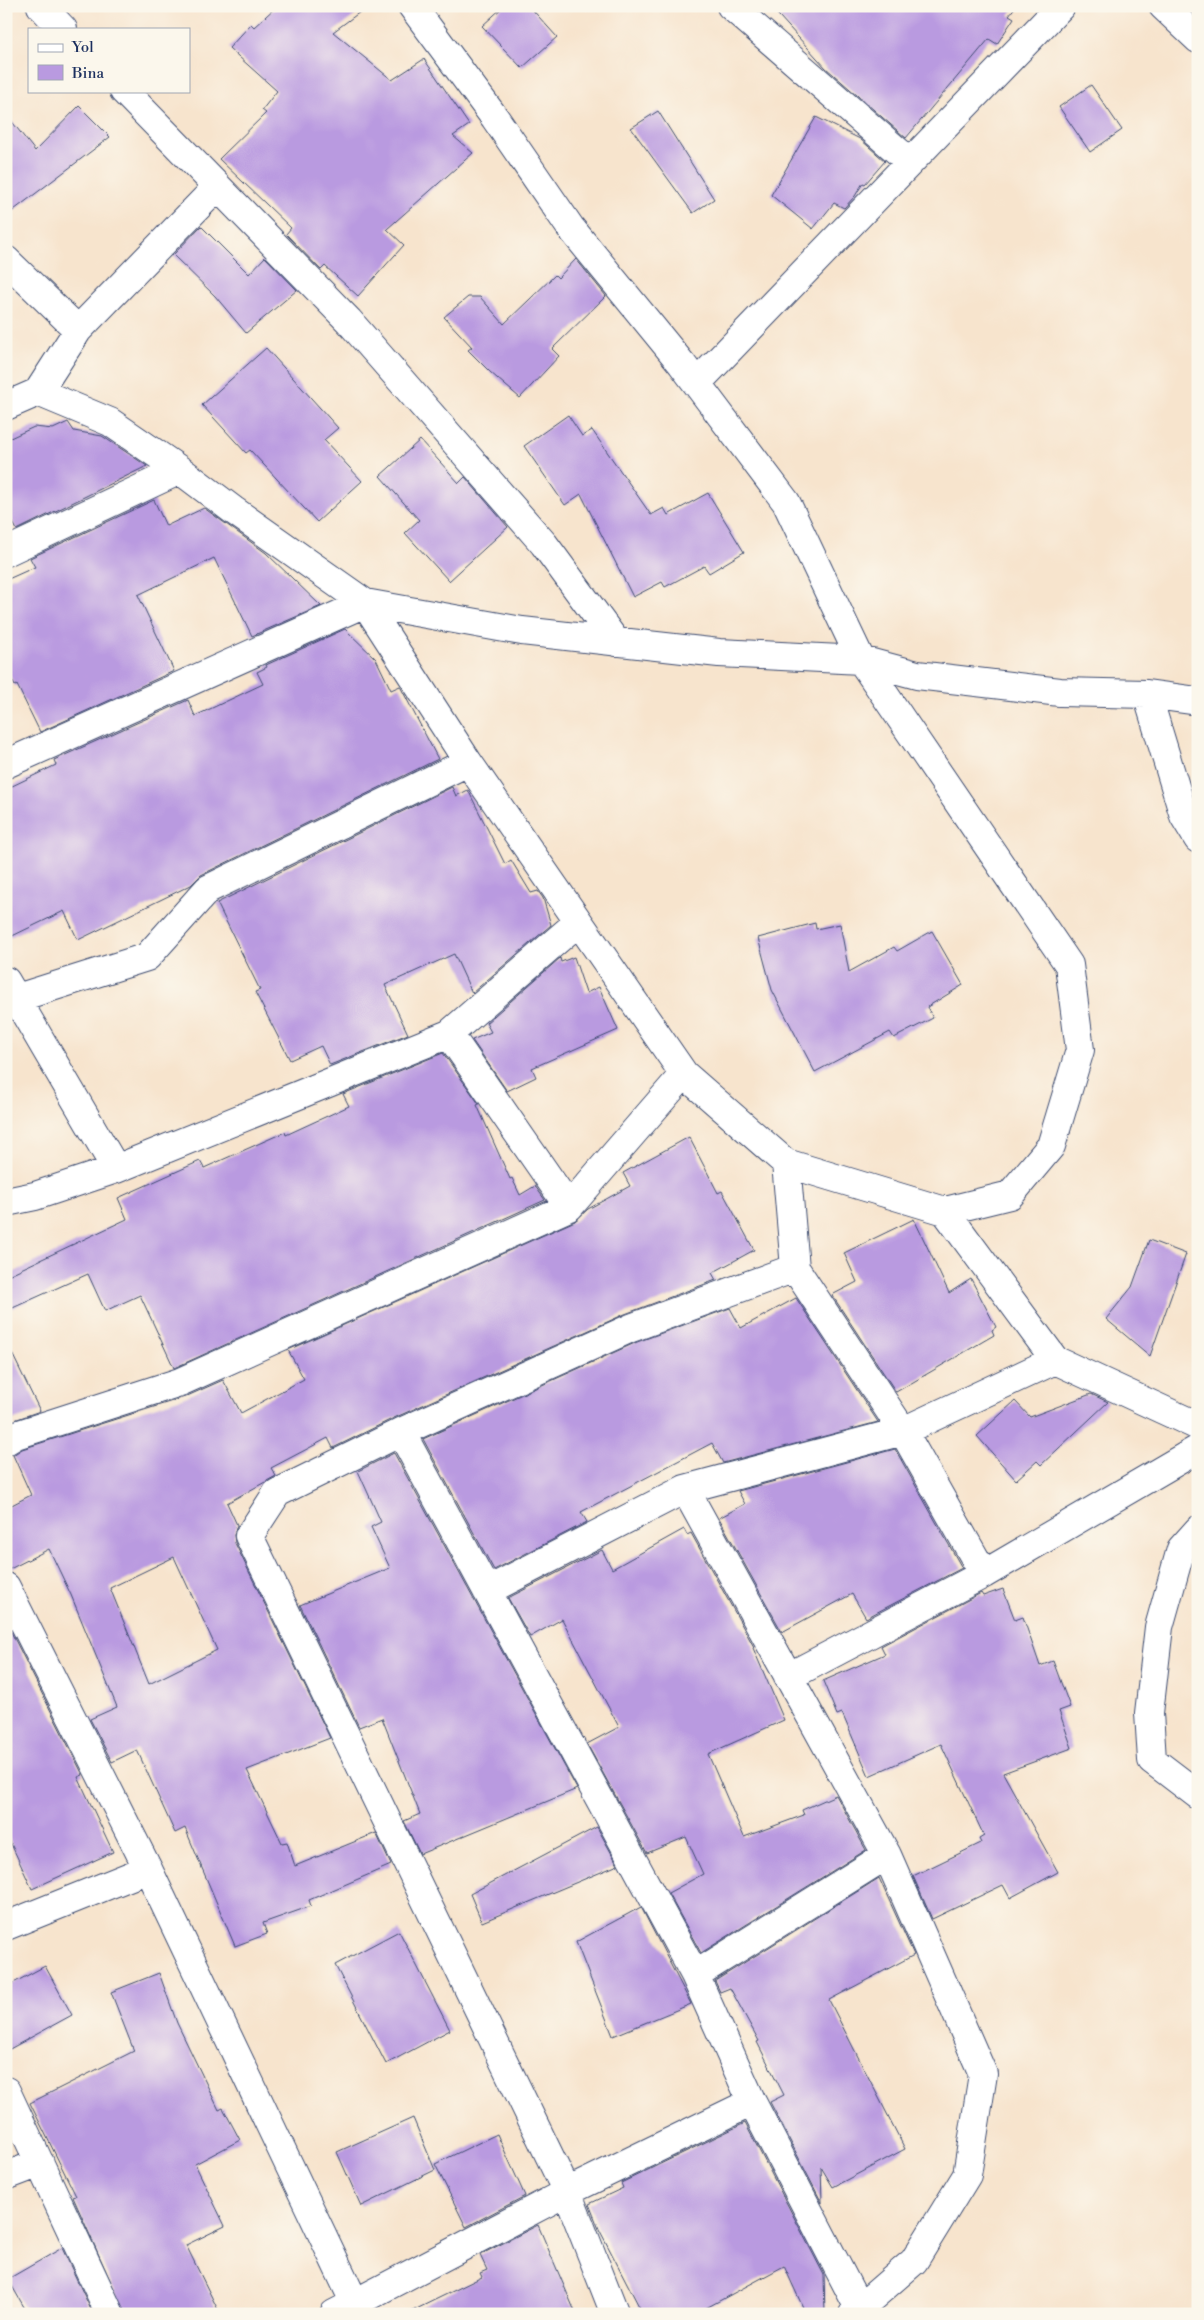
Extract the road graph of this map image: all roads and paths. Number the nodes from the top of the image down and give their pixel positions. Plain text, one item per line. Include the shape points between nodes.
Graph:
1 (40, 6) edge
2 (412, 6) edge
3 (731, 6) edge
4 (1061, 6) edge
5 (1163, 6) edge
6 (62, 28) edge
7 (1198, 39) edge
8 (125, 92) edge
9 (910, 162) junction
10 (217, 187) junction
11 (6, 260) edge
12 (78, 330) junction
13 (696, 383) junction
14 (38, 392) junction
15 (6, 406) edge
16 (180, 470) junction
17 (6, 552) edge
18 (366, 603) junction
19 (616, 642) junction
20 (861, 660) junction
21 (1147, 694) junction
22 (1198, 701) edge
23 (468, 762) junction
24 (6, 764) edge
25 (1198, 839) edge
26 (577, 923) junction
27 (12, 989) edge
28 (449, 1034) junction
29 (684, 1074) junction
30 (786, 1163) junction
31 (116, 1169) junction
32 (6, 1202) edge
33 (569, 1207) junction
34 (945, 1211) junction
35 (794, 1268) junction
36 (1055, 1360) junction
37 (1198, 1426) edge
38 (903, 1431) junction
39 (401, 1432) junction
40 (6, 1441) edge
41 (1198, 1449) edge
42 (685, 1489) junction
43 (1198, 1530) edge
44 (984, 1574) junction
45 (6, 1587) edge
46 (487, 1591) junction
47 (788, 1677) junction
48 (1198, 1795) edge
49 (887, 1855) junction
50 (148, 1869) junction
51 (6, 1926) edge
52 (695, 1975) junction
53 (6, 2091) edge
54 (752, 2102) junction
55 (40, 2163) junction
56 (6, 2176) edge
57 (567, 2192) junction
58 (349, 2311) edge
59 (856, 2311) edge
60 (110, 2314) edge
61 (615, 2314) edge

1 - 6 street
2 - 13 street via 570,227
3 - 9 street
4 - 9 street
5 - 7 street
8 - 10 street
9 - 13 street
10 - 12 street
10 - 19 street via 349,321 544,544
11 - 12 street
12 - 14 street
13 - 20 street via 786,502
14 - 15 street
14 - 16 street via 110,422
16 - 17 street
16 - 18 street
18 - 19 street via 522,631
18 - 23 street
18 - 24 street
19 - 20 street via 719,653
20 - 21 street via 917,675 1060,692
20 - 34 street via 1068,965 1080,1050 1051,1146 1010,1195
21 - 22 street
21 - 25 street via 1184,816
23 - 26 street
23 - 27 street via 208,889 147,958
26 - 28 street
26 - 29 street
27 - 31 street
28 - 31 street
28 - 33 street
29 - 30 street
29 - 33 street
30 - 34 street
30 - 35 street
31 - 32 street via 36,1196
33 - 40 street via 180,1382
34 - 36 street
35 - 38 street
35 - 39 street via 631,1328
36 - 37 street
36 - 38 street
38 - 42 street
38 - 44 street
39 - 46 street
39 - 57 street via 277,1493 249,1536
41 - 44 street
42 - 46 street
42 - 47 street
43 - 48 street via 1181,1549 1159,1627 1149,1713 1152,1760
44 - 47 street
45 - 50 street
46 - 52 street
47 - 49 street
49 - 52 street
49 - 59 street via 982,2074 967,2175 914,2261
50 - 51 street
50 - 58 street
52 - 54 street
53 - 55 street
54 - 57 street
54 - 59 street
55 - 56 street
55 - 60 street
57 - 58 street
57 - 61 street

